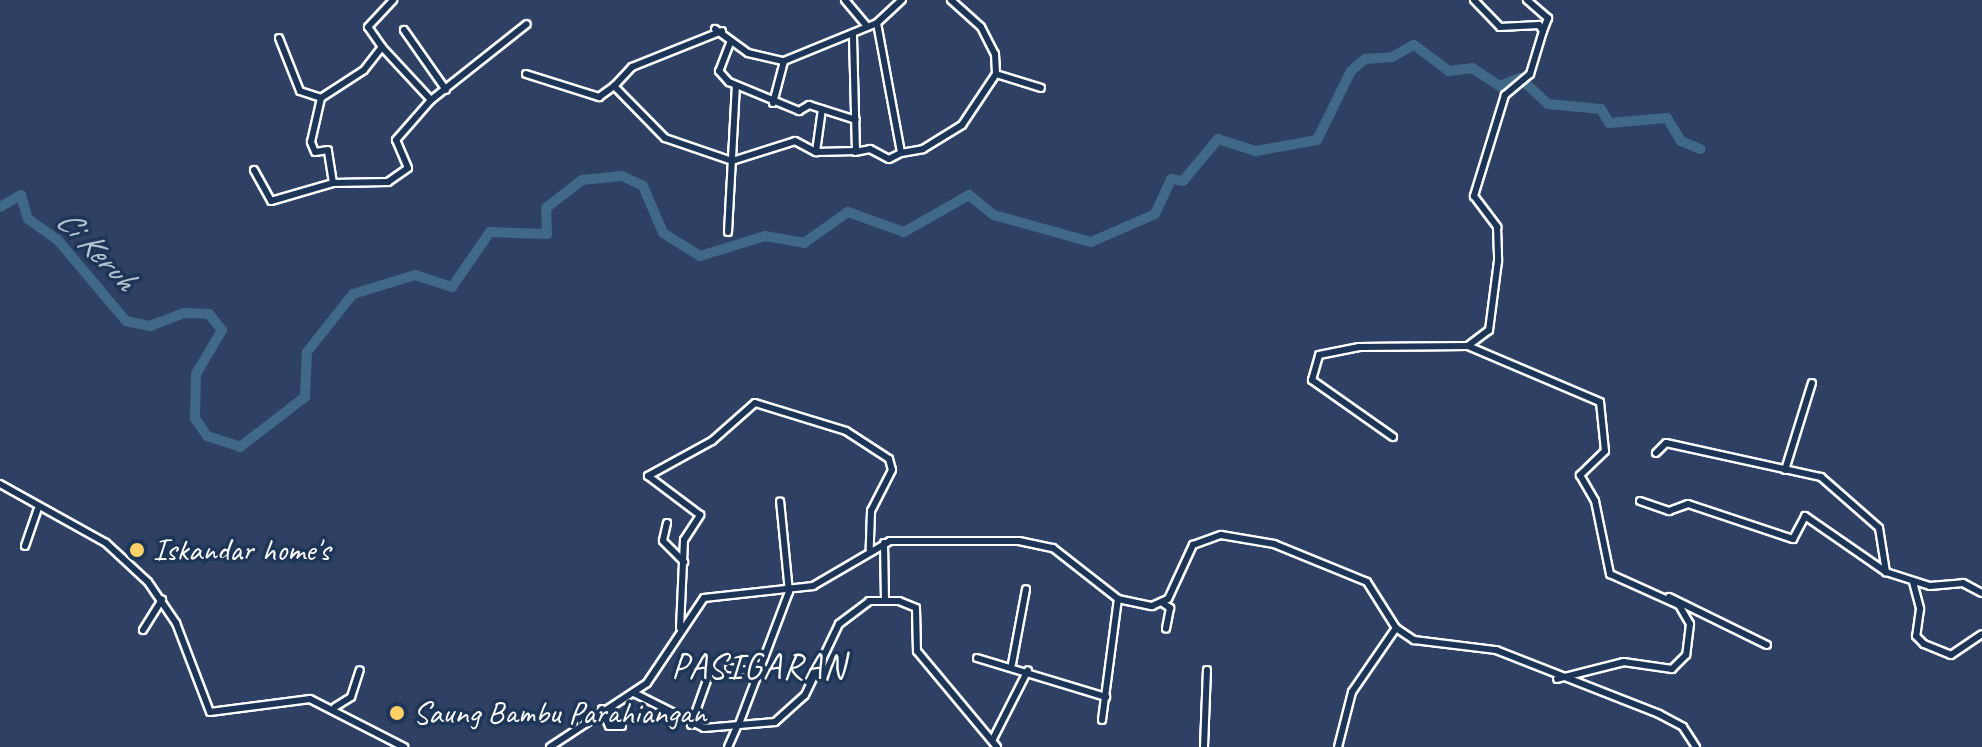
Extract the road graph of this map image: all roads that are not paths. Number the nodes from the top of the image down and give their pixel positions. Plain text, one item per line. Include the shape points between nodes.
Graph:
1 (393, 0) edge
2 (845, 0) edge
3 (902, 0) edge
4 (951, 0) edge
5 (1474, 0) edge
6 (1527, 0) edge
7 (877, 23) junction
8 (527, 24) dead end
9 (867, 26) junction
10 (404, 30) dead end
11 (1543, 31) junction
12 (853, 35) junction
13 (279, 38) dead end
14 (730, 43) junction
15 (382, 47) junction
16 (784, 61) junction
17 (526, 74) dead end
18 (996, 74) junction
19 (614, 86) junction
20 (736, 86) junction
21 (1041, 88) dead end
22 (446, 90) junction
23 (321, 98) junction
24 (431, 100) junction
25 (773, 103) junction
26 (822, 109) junction
27 (856, 120) junction
28 (816, 152) junction
29 (855, 152) junction
30 (901, 153) junction
31 (732, 161) junction
32 (254, 170) dead end
33 (333, 183) junction
34 (728, 232) dead end
35 (1468, 346) junction
36 (1812, 383) dead end
37 (1393, 437) dead end
38 (1656, 453) dead end
39 (1785, 470) junction
40 (0, 484) edge
41 (780, 501) dead end
42 (1640, 501) dead end
43 (38, 509) junction
44 (667, 523) dead end
45 (884, 543) junction
46 (25, 546) dead end
47 (870, 549) junction
48 (684, 562) junction
49 (1886, 572) junction
50 (1913, 582) junction
51 (1026, 589) dead end
52 (789, 592) junction
53 (1982, 593) edge
54 (1661, 595) junction
55 (1118, 599) junction
56 (162, 600) junction
57 (885, 600) junction
58 (1163, 603) junction
59 (1396, 628) junction
60 (1166, 629) dead end
61 (143, 630) dead end
62 (679, 631) junction
63 (1982, 634) edge
64 (1767, 645) dead end
65 (977, 658) dead end
66 (1012, 664) junction
67 (712, 666) dead end
68 (729, 668) dead end
69 (360, 670) dead end
70 (1028, 670) junction
71 (1207, 670) dead end
72 (754, 672) junction
73 (1556, 680) junction
74 (634, 693) junction
75 (1106, 697) junction
76 (335, 707) junction
77 (602, 709) junction
78 (1102, 720) dead end
79 (738, 724) junction
80 (691, 725) junction
81 (622, 726) dead end
82 (993, 739) junction
83 (404, 747) edge
84 (550, 747) edge
85 (728, 747) edge
86 (997, 747) edge
87 (1204, 747) edge
88 (1338, 747) edge
89 (1696, 747) edge

1 - 15 street via 368,27
2 - 9 street
3 - 7 street
4 - 18 street via 981,27
5 - 11 street via 1500,27 1539,25
6 - 11 street via 1548,18
7 - 9 street
7 - 30 street
8 - 22 street
9 - 12 street
10 - 22 street
11 - 35 street via 1523,81 1505,95 1474,196 1497,227 1498,261 1489,330
12 - 16 street via 804,47
12 - 27 street
13 - 23 street via 300,91
14 - 16 street
14 - 19 street via 719,30 632,67
14 - 20 street via 719,71
15 - 23 street via 364,70
15 - 24 street
16 - 25 street
17 - 19 street via 599,97
18 - 21 street
18 - 30 street via 962,125 923,149
19 - 31 street via 665,138
20 - 25 street
20 - 31 street
22 - 24 street
23 - 33 street via 311,142 315,152 328,150
24 - 33 street via 396,140 408,168 398,177
25 - 26 street
26 - 27 street
26 - 28 street
27 - 29 street
28 - 29 street
28 - 31 street via 795,141
29 - 30 street via 870,149 889,159
31 - 34 street
32 - 33 street via 271,201
35 - 37 street via 1359,347 1319,355 1312,380
35 - 54 street via 1600,402 1605,451 1580,475 1595,501 1608,566 1621,581
36 - 39 street
38 - 39 street via 1659,443 1666,443
39 - 49 street via 1825,478 1877,526
40 - 43 street
41 - 52 street
42 - 49 street via 1669,511 1688,504 1793,539 1805,516
43 - 46 street
43 - 56 street via 106,543
44 - 48 street via 663,541
45 - 47 street
45 - 55 street via 1046,544
45 - 57 street
47 - 48 street via 871,511 892,470 889,459 846,431 758,403 712,441 649,474 699,513 685,537
47 - 52 street via 818,584
48 - 62 street
49 - 50 street
50 - 53 street via 1963,583
50 - 63 street via 1920,609 1916,636 1924,644 1951,655
51 - 66 street
52 - 62 street via 704,598
52 - 72 street
54 - 64 street via 1707,610 1727,630
54 - 73 street via 1690,624 1686,655 1672,669 1624,662
55 - 58 street
55 - 75 street
56 - 61 street
56 - 76 street via 210,712 310,699
57 - 79 street via 865,603 839,624 805,695 775,722
57 - 82 street via 915,607 914,647
58 - 59 street via 1193,545 1240,536 1367,582
58 - 60 street via 1170,608
59 - 73 street via 1414,640 1496,650
59 - 88 street via 1352,692
62 - 74 street
65 - 66 street
66 - 70 street
67 - 80 street
68 - 72 street
69 - 76 street via 351,697
70 - 75 street
70 - 82 street
71 - 87 street
72 - 79 street
73 - 89 street via 1670,720
74 - 77 street
74 - 80 street
75 - 78 street
76 - 83 street
77 - 81 street via 609,726
77 - 84 street
79 - 80 street
79 - 85 street
82 - 86 street

